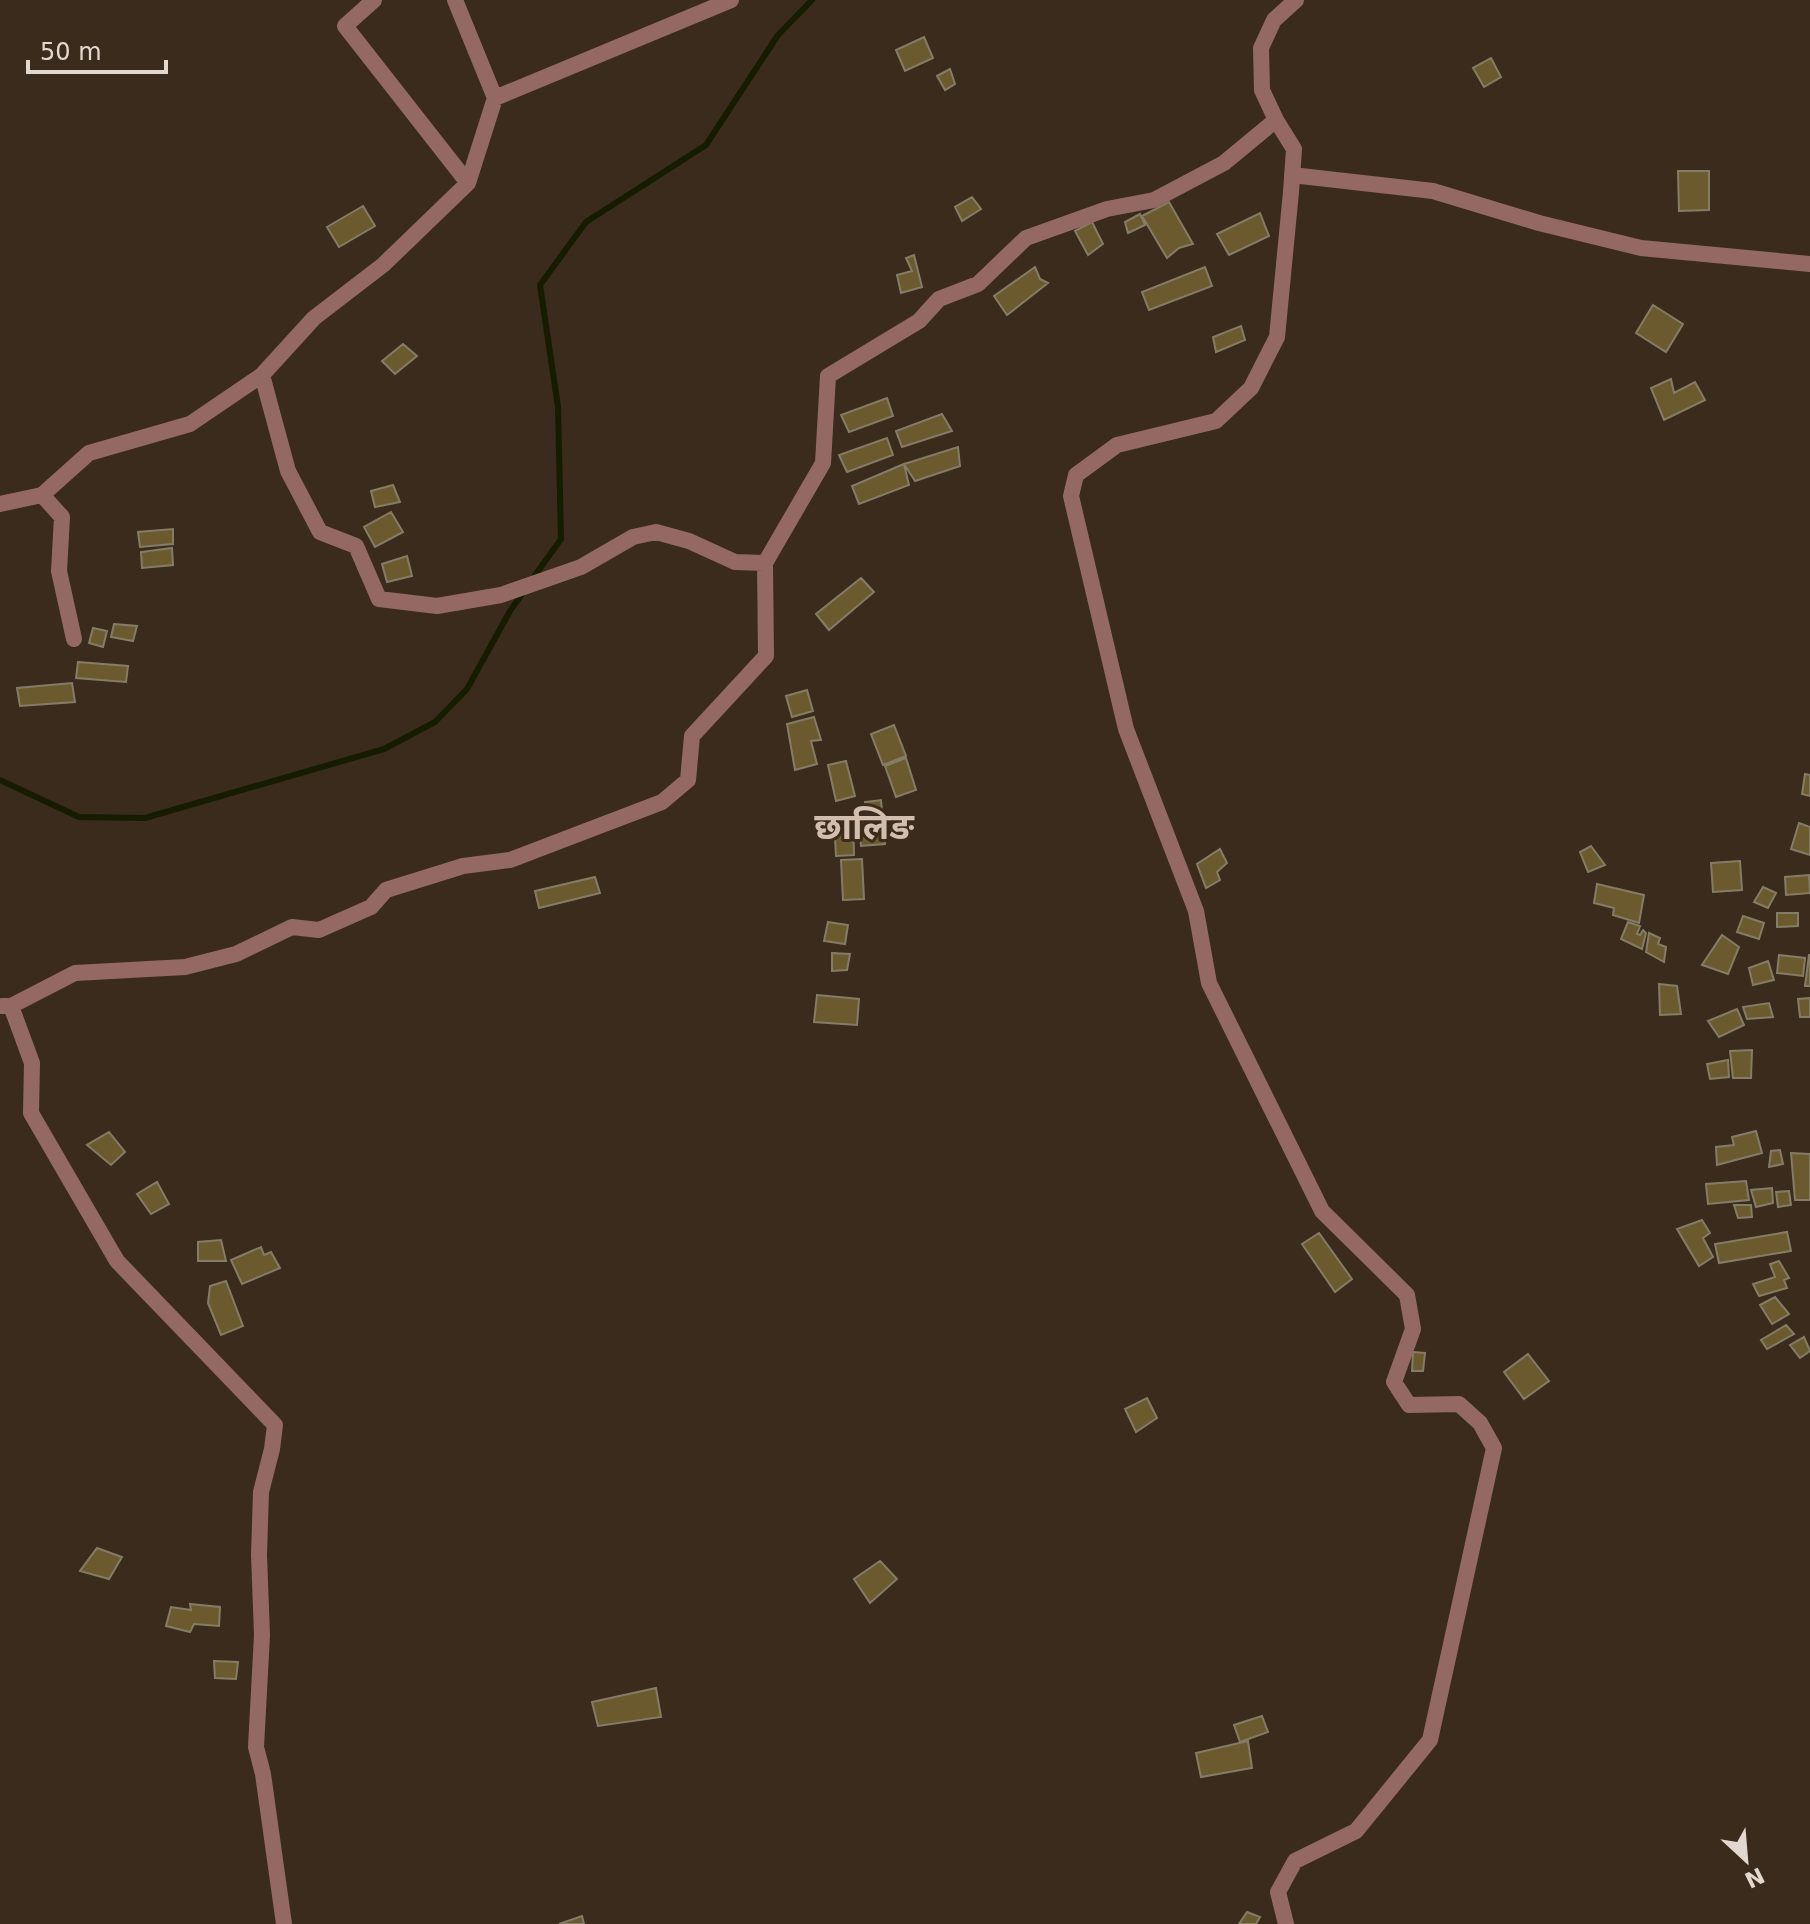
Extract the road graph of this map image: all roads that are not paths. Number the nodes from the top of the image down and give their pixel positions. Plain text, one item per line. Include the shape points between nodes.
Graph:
1 (374, 0) edge
2 (455, 0) edge
3 (731, 0) edge
4 (1296, 0) edge
5 (495, 98) junction
6 (1276, 120) junction
7 (1292, 175) junction
8 (468, 183) junction
9 (1810, 264) edge
10 (262, 375) junction
11 (42, 495) junction
12 (0, 504) edge
13 (765, 563) junction
14 (74, 639) dead end
15 (6, 1006) edge
16 (284, 1924) edge
17 (1286, 1924) edge

1 - 8 street via 345,26
2 - 5 street
3 - 5 street
4 - 6 street via 1274,20 1261,48 1262,90
5 - 8 street
6 - 7 street via 1294,149
6 - 13 street via 1224,163 1154,200 1107,209 1026,238 978,284 939,299 919,321 828,376 823,463
7 - 9 street via 1433,191 1641,248
7 - 17 street via 1277,337 1251,388 1216,421 1117,445 1076,475 1071,496 1126,729 1196,911 1209,983 1322,1211 1407,1295 1413,1329 1394,1382 1409,1405 1459,1404 1480,1423 1494,1448 1430,1740 1356,1831 1295,1861 1278,1892
8 - 10 street via 383,265 314,318
10 - 11 street via 190,424 89,453
10 - 13 street via 288,471 313,520 320,532 356,546 379,599 437,606 501,595 581,567 633,537 656,532 735,562
11 - 12 street
11 - 14 street via 62,517 59,571
13 - 15 street via 766,656 692,736 688,780 662,802 510,860 463,866 386,890 371,907 319,930 292,927 236,954 185,967 75,973
15 - 16 street via 32,1063 31,1113 117,1261 275,1425 261,1492 256,1747

